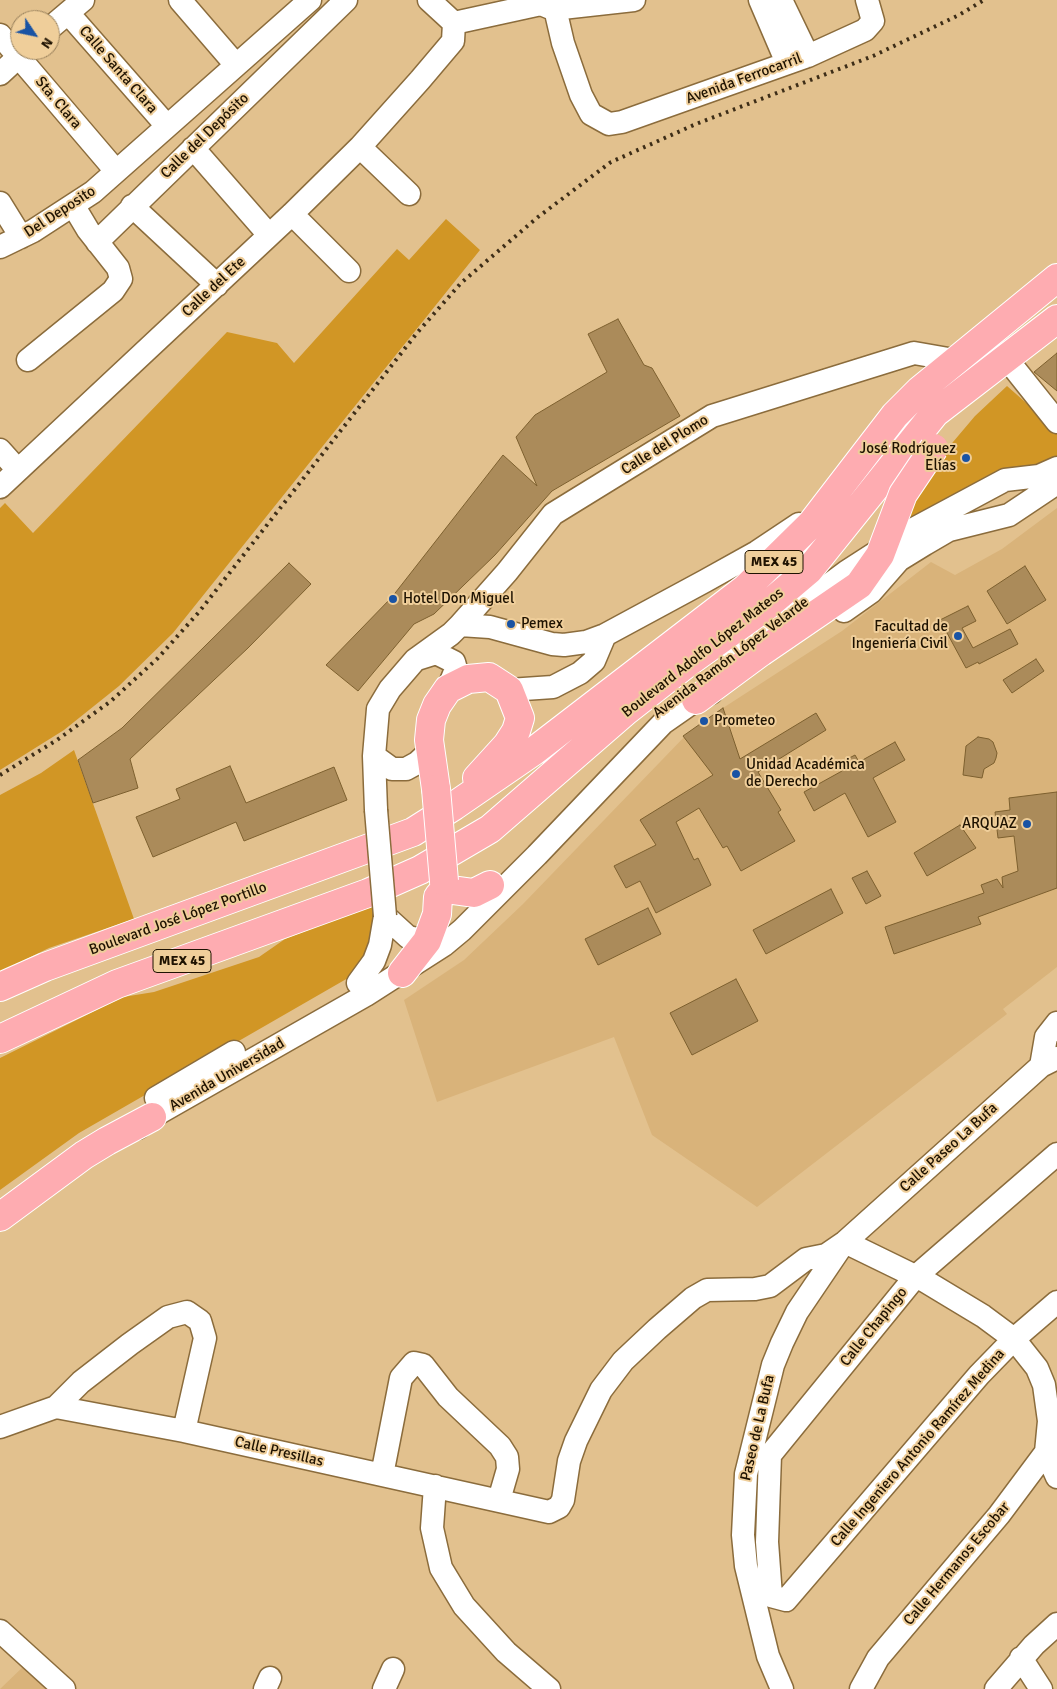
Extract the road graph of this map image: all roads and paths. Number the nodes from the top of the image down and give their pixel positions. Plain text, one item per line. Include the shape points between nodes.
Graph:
1 (180, 0) edge
2 (310, 0) edge
3 (346, 0) edge
4 (429, 0) edge
5 (634, 0) edge
6 (760, 0) edge
7 (781, 0) edge
8 (553, 5) edge
9 (76, 6) edge
10 (870, 10) edge
11 (60, 20) edge
12 (454, 32) junction
13 (0, 35) edge
14 (10, 43) edge
15 (808, 56) junction
16 (15, 60) edge
17 (28, 60) edge
18 (786, 63) junction
19 (236, 65) junction
20 (0, 74) edge
21 (420, 80) junction
22 (167, 126) junction
23 (360, 147) junction
24 (193, 148) junction
25 (116, 171) junction
26 (409, 194) dead end
27 (0, 203) edge
28 (73, 205) junction
29 (132, 206) junction
30 (292, 214) junction
31 (265, 231) junction
32 (21, 237) junction
33 (97, 242) junction
34 (0, 247) edge
35 (349, 272) dead end
36 (1057, 278) edge
37 (217, 285) junction
38 (1057, 319) edge
39 (1006, 358) junction
40 (28, 360) dead end
41 (954, 360) junction
42 (968, 387) junction
43 (1057, 422) edge
44 (0, 450) edge
45 (1057, 468) edge
46 (18, 470) junction
47 (0, 486) edge
48 (1055, 487) edge
49 (823, 508) junction
50 (951, 508) junction
51 (949, 530) junction
52 (460, 625) junction
53 (605, 635) junction
54 (415, 660) junction
55 (448, 689) junction
56 (510, 690) junction
57 (696, 700) junction
58 (430, 751) junction
59 (374, 756) junction
60 (445, 798) junction
61 (444, 885) junction
62 (490, 885) junction
63 (386, 916) junction
64 (458, 925) junction
65 (435, 943) junction
66 (402, 973) joint
67 (358, 983) junction
68 (0, 987) edge
69 (1057, 1024) edge
70 (0, 1039) edge
71 (1049, 1062) edge
72 (152, 1118) junction
73 (1057, 1154) edge
74 (0, 1201) edge
75 (0, 1217) edge
76 (0, 1233) edge
77 (845, 1242) junction
78 (915, 1277) junction
79 (1057, 1302) edge
80 (1014, 1339) junction
81 (56, 1407) junction
82 (0, 1427) edge
83 (184, 1431) junction
84 (1051, 1447) edge
85 (382, 1475) junction
86 (1057, 1478) edge
87 (435, 1486) junction
88 (499, 1500) junction
89 (786, 1600) joint
90 (1057, 1624) edge
91 (0, 1631) edge
92 (1021, 1658) junction
93 (64, 1689) edge
94 (549, 1689) edge
95 (782, 1689) edge
96 (861, 1689) edge
97 (996, 1689) edge
98 (1041, 1689) edge

1 - 19 street
2 - 19 street, Calle del Depósito
3 - 24 street, Calle del Depósito
4 - 12 street
5 - 8 street
6 - 18 street
7 - 15 street
8 - 12 street via 541,4
8 - 18 street, Avenida Ferrocarril via 581,95 591,114 608,124 622,122
9 - 11 street
9 - 22 street, Calle Santa Clara
10 - 15 street, Avenida Ferrocarril via 864,30
12 - 21 street, Calle del Ete
13 - 14 street, Sta. Clara
15 - 18 street, Avenida Ferrocarril
16 - 20 street
17 - 25 street, Sta. Clara
19 - 22 street, Calle del Depósito
21 - 23 street, Calle del Ete
21 - 31 street, Calle del Ete via 396,96
22 - 25 street, Calle del Depósito
23 - 26 street
23 - 30 street, Calle del Ete
24 - 29 street, Calle del Depósito
24 - 31 street
25 - 28 street, Del Deposito via 94,192
27 - 32 street
28 - 32 street, Del Deposito
28 - 33 street
29 - 33 street, Calle del Depósito
29 - 37 street
30 - 31 street, Calle del Ete
30 - 35 street
31 - 37 street, Calle del Ete
32 - 34 street, Del Deposito
33 - 40 street via 118,268 121,279 113,292
36 - 41 main road, Boulevard Adolfo López Mateos / MEX 45
37 - 46 street, Calle del Ete
38 - 39 main road, Boulevard Adolfo López Mateos / MEX 45
39 - 42 main road, Boulevard Adolfo López Mateos / MEX 45
39 - 43 street
41 - 49 main road, Boulevard Adolfo López Mateos / MEX 45 via 895,415
41 - 52 street, Calle del Plomo via 914,353 712,416 553,514
42 - 57 main road, bridge via 904,494 880,555 859,585
42 - 70 main road, Boulevard Adolfo López Mateos / MEX 45 via 935,413 919,431 808,570 764,608 626,711 490,829 420,870 368,893 117,984
44 - 46 street
45 - 50 street, Avenida Ramón López Velarde via 1039,476 1005,480
46 - 47 street, Calle del Ete
48 - 51 street, Avenida Ramón López Velarde via 1036,495 1009,515
49 - 53 street, Boulevard Adolfo López Mateos via 758,552
49 - 60 main road, Boulevard Adolfo López Mateos / MEX 45 via 746,588 534,751
50 - 51 street
50 - 62 street, Avenida Ramón López Velarde via 846,572 662,708
51 - 57 street, Avenida Ramón López Velarde via 899,560 871,592 745,679
52 - 53 street, Boulevard Adolfo López Mateos via 490,627 564,645 579,644
52 - 54 street
53 - 56 street via 594,661 580,673 553,687
54 - 55 street via 436,653 454,662 456,669
54 - 59 street via 378,709
55 - 56 main road via 468,679 489,677
55 - 58 main road via 431,720
56 - 60 main road via 520,718 516,731
57 - 64 street, Avenida Ramón López Velarde via 663,723
58 - 59 street via 406,769 392,769
58 - 60 main road
59 - 63 street, bridge
60 - 61 main road, bridge
60 - 68 main road, Boulevard José López Portillo / MEX 45 via 412,832 45,967
61 - 62 main road via 474,893
61 - 65 main road via 438,897
62 - 64 street, Avenida Ramón López Velarde
63 - 65 street via 408,937
63 - 67 street via 374,961
64 - 65 street, Avenida Universidad
65 - 66 main road
65 - 67 street, Avenida Universidad
66 - 72 street, Avenida Universidad
67 - 74 street, Avenida Universidad via 185,1081 53,1162
69 - 71 street via 1046,1037
71 - 77 street, Calle Paseo La Bufa
72 - 75 main road via 84,1155
72 - 76 street, Avenida Universidad
73 - 78 street, Calle Chapingo
77 - 78 street
77 - 88 street, Calle Presillas via 826,1254 806,1259 770,1286 707,1290 693,1298 623,1361 601,1390 576,1441 569,1461 563,1500 558,1507 549,1512
77 - 95 street, Paseo de La Bufa via 807,1296 782,1343 773,1365 746,1474 743,1535 746,1566 768,1656
78 - 80 street via 983,1316
78 - 89 street, Calle Chapingo via 770,1455 767,1542 771,1596
79 - 80 street, Calle Ingeniero Antonio Ramírez Medina
80 - 84 street via 1037,1368 1044,1385
80 - 89 street, Calle Ingeniero Antonio Ramírez Medina via 978,1375
81 - 82 street
81 - 83 street, Calle Presillas
81 - 83 street via 81,1382 130,1344 168,1317 187,1312 200,1321 205,1338
83 - 85 street, Calle Presillas
84 - 86 street
84 - 96 street, Calle Hermanos Escobar via 999,1515 878,1658
85 - 87 street, Calle Presillas
85 - 88 street via 401,1378 414,1363 423,1365 448,1397 500,1446 507,1457 508,1469
87 - 88 street, Calle Presillas
87 - 94 street via 432,1528 441,1568 464,1606 506,1652
90 - 92 street
91 - 93 street
92 - 97 street
92 - 98 street

